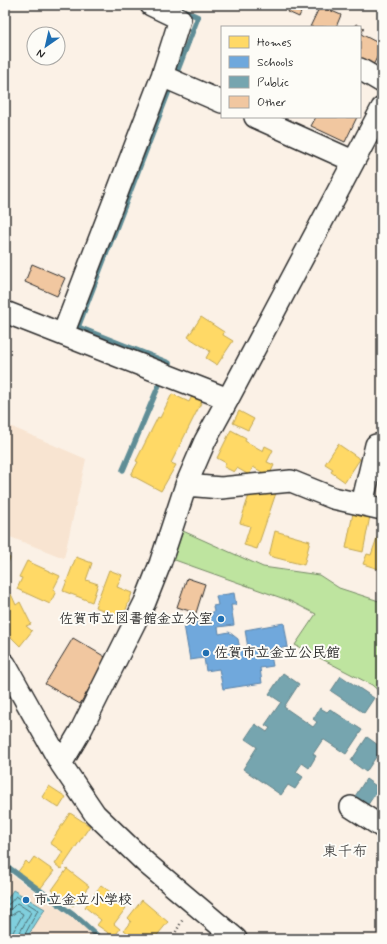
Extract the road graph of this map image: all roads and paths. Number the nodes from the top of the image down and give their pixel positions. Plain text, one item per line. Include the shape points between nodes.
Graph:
1 (150, 5) edge
2 (361, 70) edge
3 (162, 76) junction
4 (382, 82) edge
5 (221, 102) edge
6 (382, 108) edge
7 (257, 118) edge
8 (376, 135) edge
9 (353, 161) junction
10 (5, 312) edge
11 (63, 334) junction
12 (228, 399) junction
13 (376, 445) dead end
14 (186, 485) junction
15 (362, 504) junction
16 (382, 509) edge
17 (6, 666) edge
18 (61, 764) junction
19 (350, 807) dead end
20 (382, 827) edge
21 (236, 939) edge

1 - 3 street via 180,19
2 - 4 street
3 - 5 street
3 - 11 street
6 - 8 street
7 - 9 street
8 - 9 street
9 - 12 street
10 - 11 street
11 - 12 street
12 - 14 street via 204,441
13 - 15 street
14 - 15 street via 221,488 291,481 333,498
14 - 18 street via 145,602 81,730
15 - 16 street
17 - 18 street
18 - 21 street via 95,814 146,863
19 - 20 street

